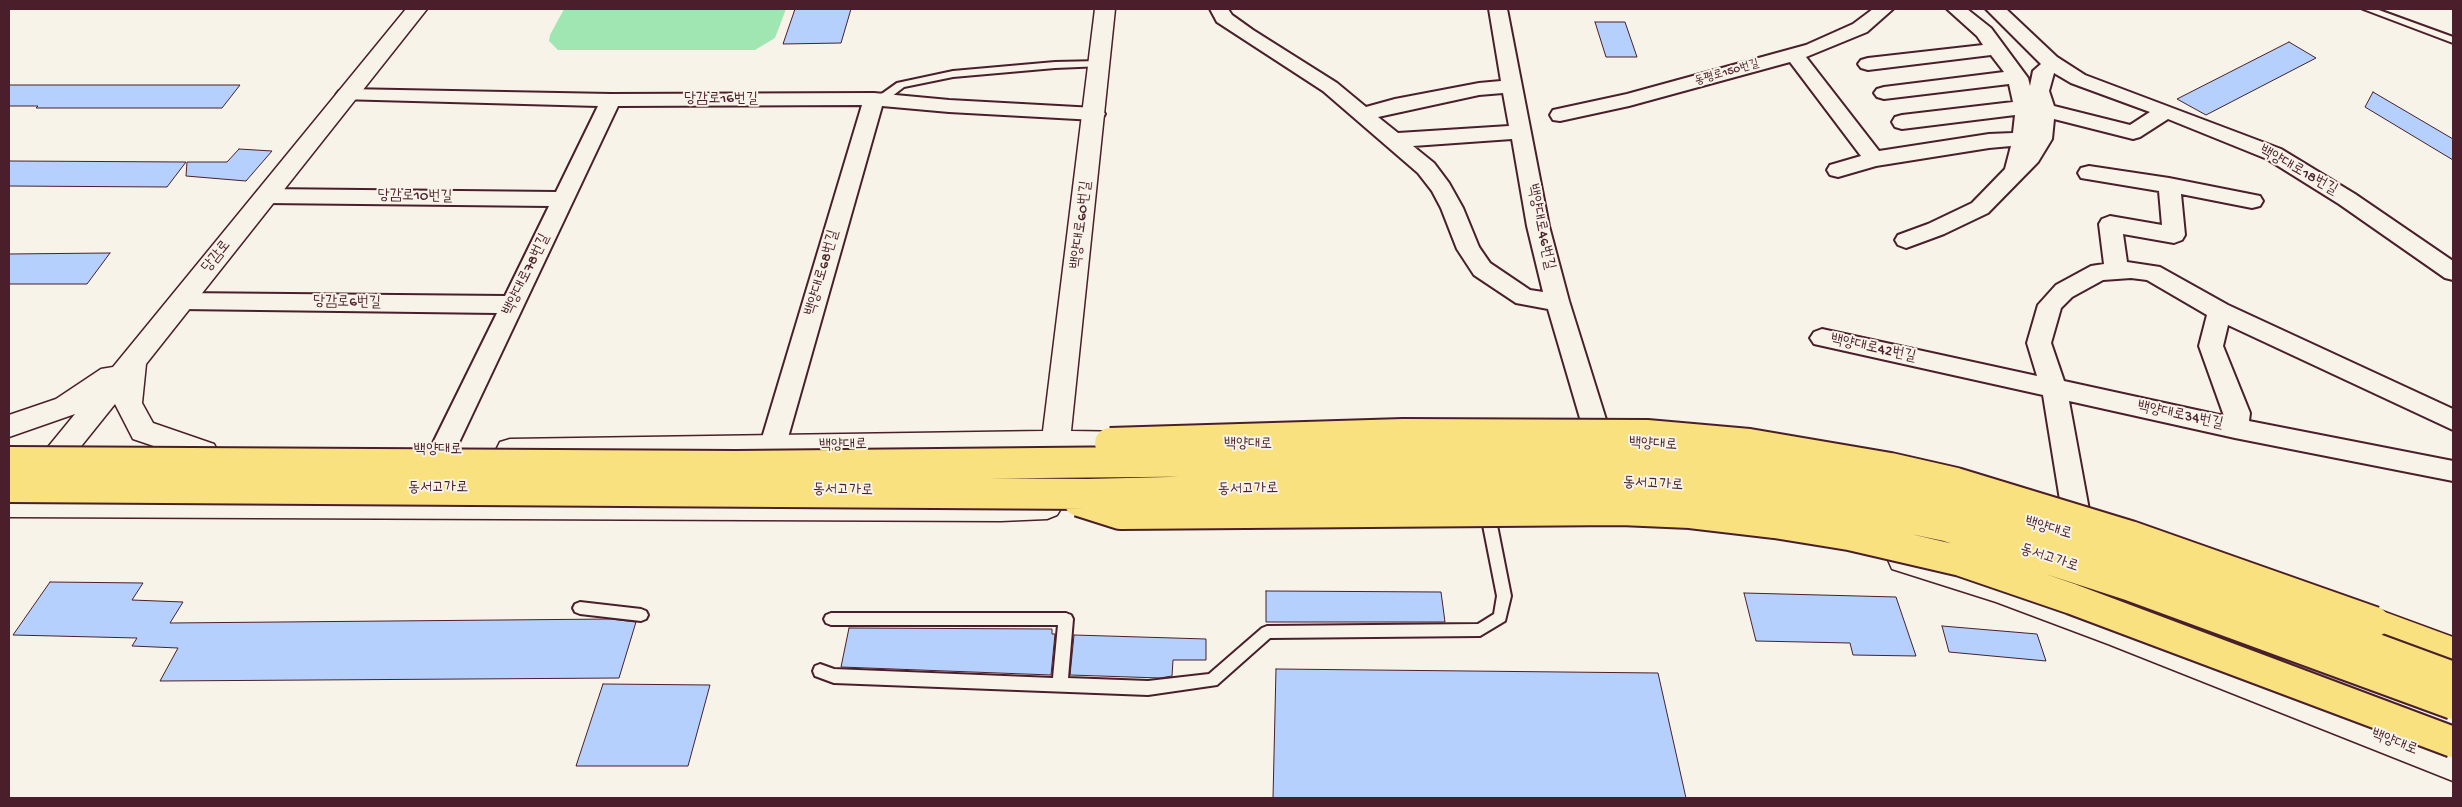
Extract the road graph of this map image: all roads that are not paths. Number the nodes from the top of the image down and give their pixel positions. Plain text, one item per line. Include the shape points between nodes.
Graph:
1 (417, 9) edge
2 (1105, 9) edge
3 (1219, 9) edge
4 (1498, 9) edge
5 (1884, 9) edge
6 (1956, 9) edge
7 (1995, 9) edge
8 (2368, 9) edge
9 (2453, 40) edge
10 (1996, 49) junction
11 (1794, 54) junction
12 (1100, 64) junction
13 (1868, 64) dead end
14 (2055, 64) junction
15 (2017, 77) junction
16 (1513, 86) junction
17 (1884, 92) dead end
18 (346, 95) junction
19 (874, 99) junction
20 (611, 100) junction
21 (2024, 107) junction
22 (2045, 110) junction
23 (2166, 110) junction
24 (1095, 114) junction
25 (1364, 114) junction
26 (1560, 115) dead end
27 (1902, 122) dead end
28 (1522, 132) junction
29 (2023, 139) junction
30 (1394, 140) junction
31 (1874, 159) junction
32 (1838, 170) dead end
33 (2088, 173) dead end
34 (2009, 178) junction
35 (2169, 185) junction
36 (266, 196) junction
37 (563, 199) junction
38 (2252, 201) dead end
39 (1906, 240) dead end
40 (2117, 271) junction
41 (2453, 272) edge
42 (181, 301) junction
43 (1557, 301) junction
44 (512, 305) junction
45 (2220, 311) junction
46 (1822, 338) dead end
47 (1925, 359) joint
48 (133, 361) junction
49 (2054, 390) junction
50 (2453, 420) edge
51 (9, 426) edge
52 (2235, 428) junction
53 (1057, 442) junction
54 (1600, 442) junction
55 (1170, 444) junction
56 (772, 448) junction
57 (442, 450) junction
58 (9, 452) edge
59 (59, 452) junction
60 (204, 452) junction
61 (9, 462) edge
62 (736, 466) junction
63 (2453, 471) edge
64 (1051, 493) junction
65 (1409, 497) junction
66 (11, 502) edge
67 (1166, 502) junction
68 (1485, 503) junction
69 (1001, 509) junction
70 (2080, 538) junction
71 (580, 608) dead end
72 (641, 615) dead end
73 (831, 619) dead end
74 (2453, 651) edge
75 (2453, 670) edge
76 (820, 671) dead end
77 (2453, 677) edge
78 (1060, 684) junction
79 (2453, 704) edge
80 (2453, 719) edge
81 (2453, 742) edge
82 (2453, 765) edge

1 - 18 main road, 당감로
2 - 12 main road, 백양대로60번길
3 - 25 street via 1224,18 1330,86
4 - 16 street, 백양대로46번길
5 - 11 street, 동평로150번길 via 1860,28
6 - 10 street via 1984,32
7 - 14 street, 백양대로18번길
8 - 9 lane
10 - 13 street
10 - 15 street
11 - 26 street, 동평로150번길 via 1629,100
11 - 31 street
12 - 19 lane via 953,74 901,85 887,96
12 - 24 main road, 백양대로60번길
14 - 22 street via 2043,70 2039,90
14 - 23 street, 백양대로18번길 via 2078,80
15 - 17 street
15 - 21 street
16 - 25 street via 1479,89
16 - 28 street, 백양대로46번길
18 - 20 street, 당감로16번길
18 - 36 main road, 당감로
19 - 20 street, 당감로16번길
19 - 24 street, 당감로16번길
19 - 56 street, 백양대로68번길
20 - 37 street, 백양대로78번길
21 - 27 street
21 - 29 street
22 - 23 street via 2133,132
22 - 34 street via 2042,139 2031,157
23 - 41 street, 백양대로18번길 via 2274,154 2347,198
24 - 53 main road, 백양대로60번길
25 - 30 street
28 - 30 street
28 - 43 street, 백양대로46번길 via 1538,226
29 - 31 street via 1989,141
29 - 34 street via 2016,171
30 - 43 street via 1426,168 1441,188 1468,249 1482,269 1524,297
31 - 32 street
33 - 35 street
34 - 39 street via 1980,208
35 - 38 street
35 - 40 street via 2174,235 2110,224
36 - 37 street, 당감로10번길
36 - 42 main road, 당감로
37 - 44 street, 백양대로78번길
40 - 45 street via 2152,273
40 - 49 street via 2098,272 2064,291 2050,305 2039,343
42 - 44 street, 당감로6번길
42 - 48 main road, 당감로
43 - 54 street, 백양대로46번길
44 - 57 street, 백양대로78번길
45 - 50 street
45 - 52 street, 백양대로34번길 via 2211,346 2237,414
46 - 47 street, 백양대로42번길
47 - 49 street, 백양대로34번길
48 - 51 main road via 66,406
48 - 59 main road, 당감로
48 - 60 main road via 128,403 143,432
49 - 52 street, 백양대로34번길
49 - 70 street
52 - 63 street
53 - 55 main road, 백양대로
53 - 56 main road, 백양대로
53 - 69 main road, 백양대로60번길 via 1049,481
54 - 55 main road, 백양대로 via 1491,447
54 - 70 main road, 백양대로 via 1705,448 1845,473
55 - 67 main road via 1144,454 1137,472 1143,484
56 - 57 main road, 백양대로
57 - 60 main road, 백양대로
58 - 59 main road, 백양대로
59 - 60 main road, 백양대로
59 - 66 main road, 당감로
61 - 62 highway, 동서고가로, bridge
62 - 74 highway, bridge via 771,458 941,449 1403,434 1647,434 1749,444 1890,468 1956,483 2156,545
62 - 77 highway, 동서고가로, bridge via 1558,457 1646,457 1755,464 1947,503 2124,556
64 - 66 highway, 동서고가로, bridge
64 - 79 highway, 동서고가로, bridge via 1575,482 1761,491 1946,526 2128,585
64 - 81 highway, bridge via 1120,514 1621,510 1690,513 1839,534 1980,567
65 - 67 main road, 백양대로
65 - 68 main road, 백양대로
65 - 80 main road, 백양대로 via 1607,488 1704,493 1895,524 1988,549 2118,593
66 - 69 main road, 백양대로
67 - 69 main road, 백양대로
68 - 78 lane via 1504,596 1500,617 1480,630 1267,632 1212,680 1148,688
68 - 82 main road, 백양대로 via 1756,526 1864,548 1998,590 2119,634
70 - 75 main road, 백양대로 via 2287,614
71 - 72 lane
73 - 78 lane via 1066,619
76 - 78 lane via 834,676

